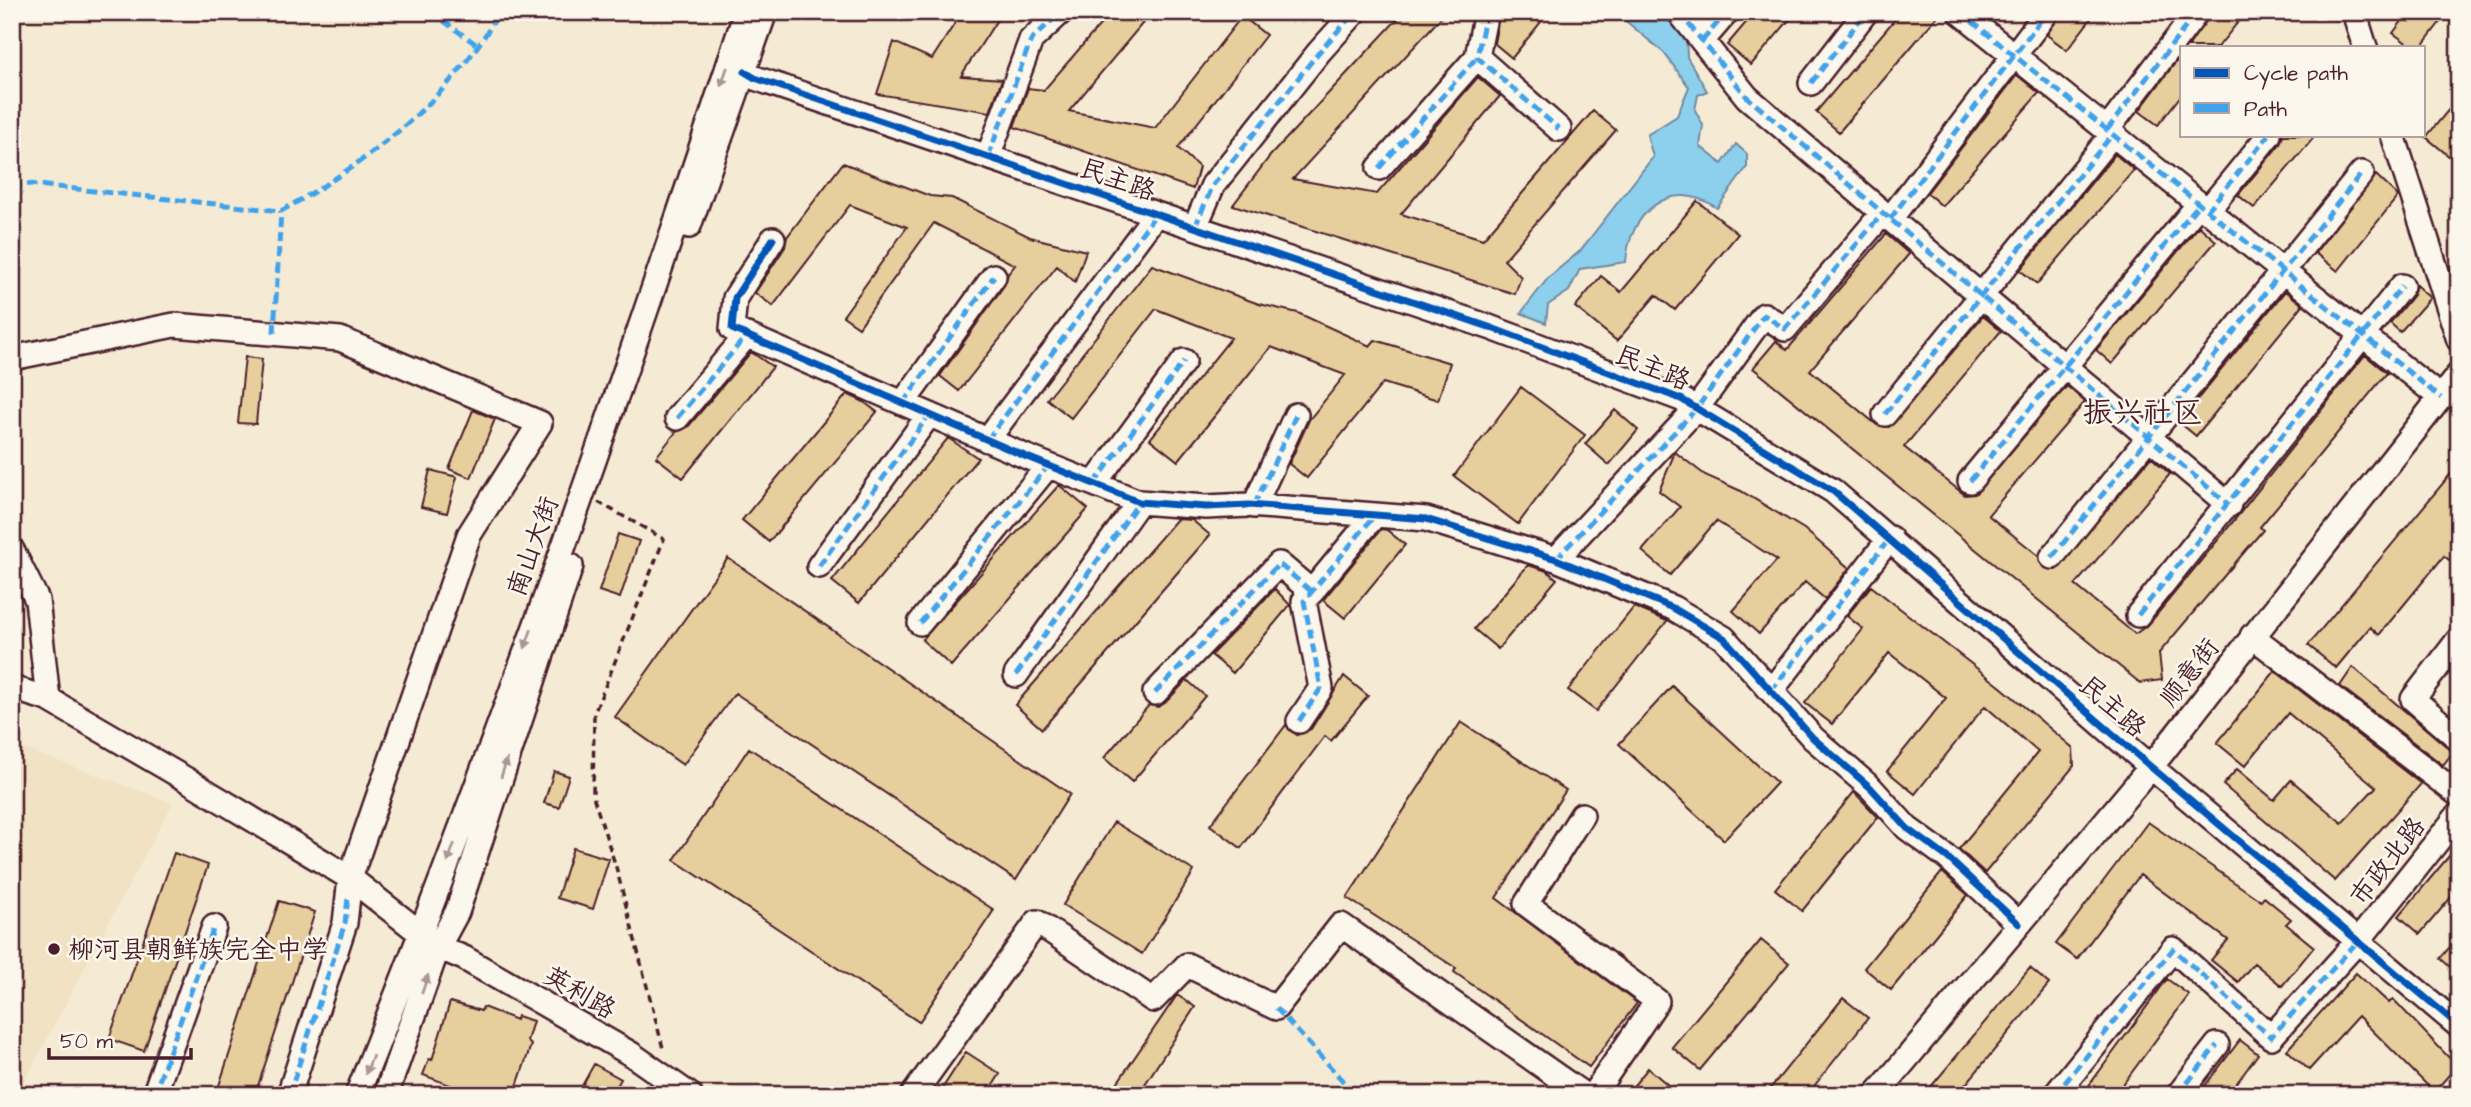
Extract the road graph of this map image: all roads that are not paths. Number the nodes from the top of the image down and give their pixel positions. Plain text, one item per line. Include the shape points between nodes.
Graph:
1 (746, 12) edge
2 (765, 12) edge
3 (1061, 12) edge
4 (1355, 12) edge
5 (1486, 12) edge
6 (1679, 12) edge
7 (1727, 12) edge
8 (1866, 12) edge
9 (1960, 12) edge
10 (2046, 12) edge
11 (2197, 12) edge
12 (2354, 12) edge
13 (1702, 41) junction
14 (2365, 46) edge
15 (2014, 56) junction
16 (1477, 57) junction
17 (745, 72) junction
18 (1811, 83) dead end
19 (1559, 129) dead end
20 (2110, 132) junction
21 (2268, 136) edge
22 (2393, 136) edge
23 (988, 157) junction
24 (1379, 168) dead end
25 (2362, 173) dead end
26 (2203, 207) junction
27 (1156, 214) junction
28 (1886, 216) junction
29 (1195, 227) junction
30 (773, 239) dead end
31 (2283, 271) junction
32 (994, 276) dead end
33 (2402, 286) dead end
34 (1981, 296) junction
35 (747, 335) junction
36 (2363, 335) junction
37 (2459, 340) edge
38 (12, 358) edge
39 (1184, 361) dead end
40 (2065, 366) junction
41 (2459, 374) edge
42 (2441, 398) junction
43 (903, 403) junction
44 (1697, 408) junction
45 (1885, 414) dead end
46 (929, 415) junction
47 (1296, 415) dead end
48 (677, 418) dead end
49 (2149, 437) junction
50 (987, 440) junction
51 (1048, 466) junction
52 (1970, 481) dead end
53 (1094, 484) junction
54 (1139, 502) junction
55 (2229, 505) junction
56 (1254, 506) junction
57 (1375, 515) junction
58 (1890, 538) junction
59 (12, 550) edge
60 (2052, 557) dead end
61 (1556, 559) junction
62 (819, 566) dead end
63 (1312, 592) junction
64 (2138, 615) dead end
65 (920, 623) dead end
66 (2252, 636) junction
67 (2459, 639) edge
68 (1016, 675) dead end
69 (12, 688) edge
70 (1771, 691) junction
71 (1155, 693) dead end
72 (48, 699) junction
73 (1299, 721) dead end
74 (2459, 739) edge
75 (2151, 768) junction
76 (2459, 795) edge
77 (2459, 814) edge
78 (1582, 815) dead end
79 (350, 878) junction
80 (2019, 924) junction
81 (214, 926) dead end
82 (430, 941) junction
83 (2358, 942) junction
84 (2459, 1026) edge
85 (2217, 1045) dead end
86 (155, 1095) edge
87 (289, 1095) edge
88 (357, 1095) edge
89 (386, 1095) edge
90 (690, 1095) edge
91 (913, 1095) edge
92 (1584, 1095) edge
93 (1593, 1095) edge
94 (1877, 1095) edge
95 (2055, 1095) edge
96 (2178, 1095) edge

1 -> 82 street, 南山大街
2 - 17 street, 南山大街
3 - 23 street via 1031,40
4 - 29 street via 1213,185
5 - 16 street
6 - 13 street
7 - 13 street
8 - 18 street
9 - 15 street
10 - 15 street
11 - 20 street
12 - 14 street
13 - 28 street via 1747,97
15 - 20 street
15 - 28 street
16 - 19 street
16 - 24 street
17 - 23 street, 民主路
82 -> 17 street, 南山大街 via 457,912 593,498
20 - 26 street
20 - 34 street
21 - 26 street
22 - 37 street
23 - 27 street, 民主路
25 - 31 street
26 - 31 street
26 - 40 street
27 - 29 street, 民主路
27 - 50 street
28 - 34 street
28 - 44 street via 1785,329 1764,315
29 - 44 street, 民主路 via 1489,327
30 - 35 street via 735,298 732,329
31 - 36 street
31 - 49 street
32 - 43 street
33 - 36 street
34 - 40 street
34 - 45 street
35 - 43 street
35 - 48 street
36 - 42 street
36 - 55 street
38 - 79 street via 174,326 340,339 540,423 469,535
39 - 53 street
40 - 49 street
40 - 52 street
41 - 42 street, 顺意街
42 - 66 street, 顺意街
43 - 46 street
44 - 58 street, 民主路 via 1833,491
44 - 61 street
46 - 50 street
46 - 62 street
47 - 56 street
49 - 55 street
49 - 60 street
50 - 51 street
51 - 53 street
51 - 65 street
53 - 54 street
54 - 56 street
54 - 68 street
55 - 64 street
56 - 57 street
57 - 61 street via 1426,519
57 - 63 street
58 - 70 street
58 - 75 street, 民主路
59 - 72 street via 37,600
61 - 70 street via 1672,608 1724,638
63 - 71 street via 1279,564
63 - 73 street via 1304,601 1321,688
66 - 75 street, 顺意街
66 - 76 street
67 - 74 street via 2413,699
69 - 72 street, 英利路
70 - 80 street via 1907,828 1948,858
72 - 79 street, 英利路
75 - 80 street, 顺意街
75 - 83 street, 民主路
77 - 83 street, 市政北路
78 - 93 street via 1526,904 1657,1001
79 - 82 street, 英利路
79 - 87 street via 345,923
80 - 94 street, 顺意街
81 - 86 street
82 -> 88 street, 南山大街
89 -> 82 street, 南山大街
82 - 90 street, 英利路 via 631,1054
83 - 84 street, 民主路
83 - 95 street, 市政北路 via 2271,1037 2173,949
85 - 96 street
91 - 92 street via 1037,922 1153,1000 1187,965 1276,1008 1341,925

